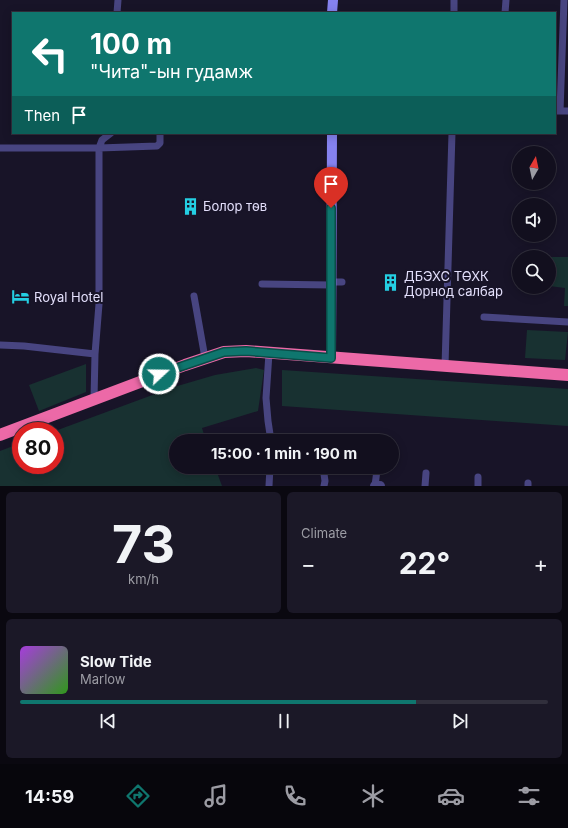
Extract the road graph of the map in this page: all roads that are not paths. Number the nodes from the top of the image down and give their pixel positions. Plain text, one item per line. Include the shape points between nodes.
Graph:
1 (118, 0) edge
2 (333, 0) edge
3 (454, 0) edge
4 (506, 0) edge
5 (564, 0) edge
6 (117, 12) edge
7 (332, 12) edge
8 (454, 12) edge
9 (505, 12) edge
10 (557, 111) edge
11 (568, 112) edge
12 (110, 134) edge
13 (160, 134) edge
14 (332, 134) edge
15 (452, 134) edge
16 (0, 148) edge
17 (99, 148) junction
18 (342, 282) dead end
19 (331, 283) junction
20 (262, 284) dead end
21 (194, 296) dead end
22 (484, 317) dead end
23 (568, 322) edge
24 (0, 345) edge
25 (268, 353) junction
26 (95, 354) junction
27 (205, 358) junction
28 (331, 358) junction
29 (445, 366) junction
30 (568, 375) edge
31 (94, 399) junction
32 (270, 434) edge
33 (0, 435) edge
34 (426, 473) dead end
35 (269, 474) edge
36 (324, 474) edge
37 (376, 474) edge
38 (478, 477) dead end
39 (268, 486) edge
40 (324, 486) edge
41 (375, 486) edge
42 (380, 486) edge
43 (425, 486) edge
44 (478, 486) edge

1 - 6 lane
2 - 7 main road
3 - 8 lane
4 - 9 lane
5 - 10 lane
10 - 11 lane
12 - 17 lane via 102,140
13 - 17 lane via 160,143 157,146
14 - 19 main road
15 - 29 lane
16 - 17 lane
17 - 26 lane via 99,304
18 - 19 lane
19 - 20 lane
19 - 28 main road
21 - 27 lane
22 - 23 lane
24 - 26 lane
25 - 27 highway via 224,352
25 - 28 highway
25 - 32 lane via 266,398
26 - 31 lane
27 - 31 highway
28 - 29 highway
29 - 30 highway
31 - 33 highway
34 - 43 lane
35 - 39 lane
36 - 40 lane
37 - 41 lane
38 - 44 lane
41 - 42 street

